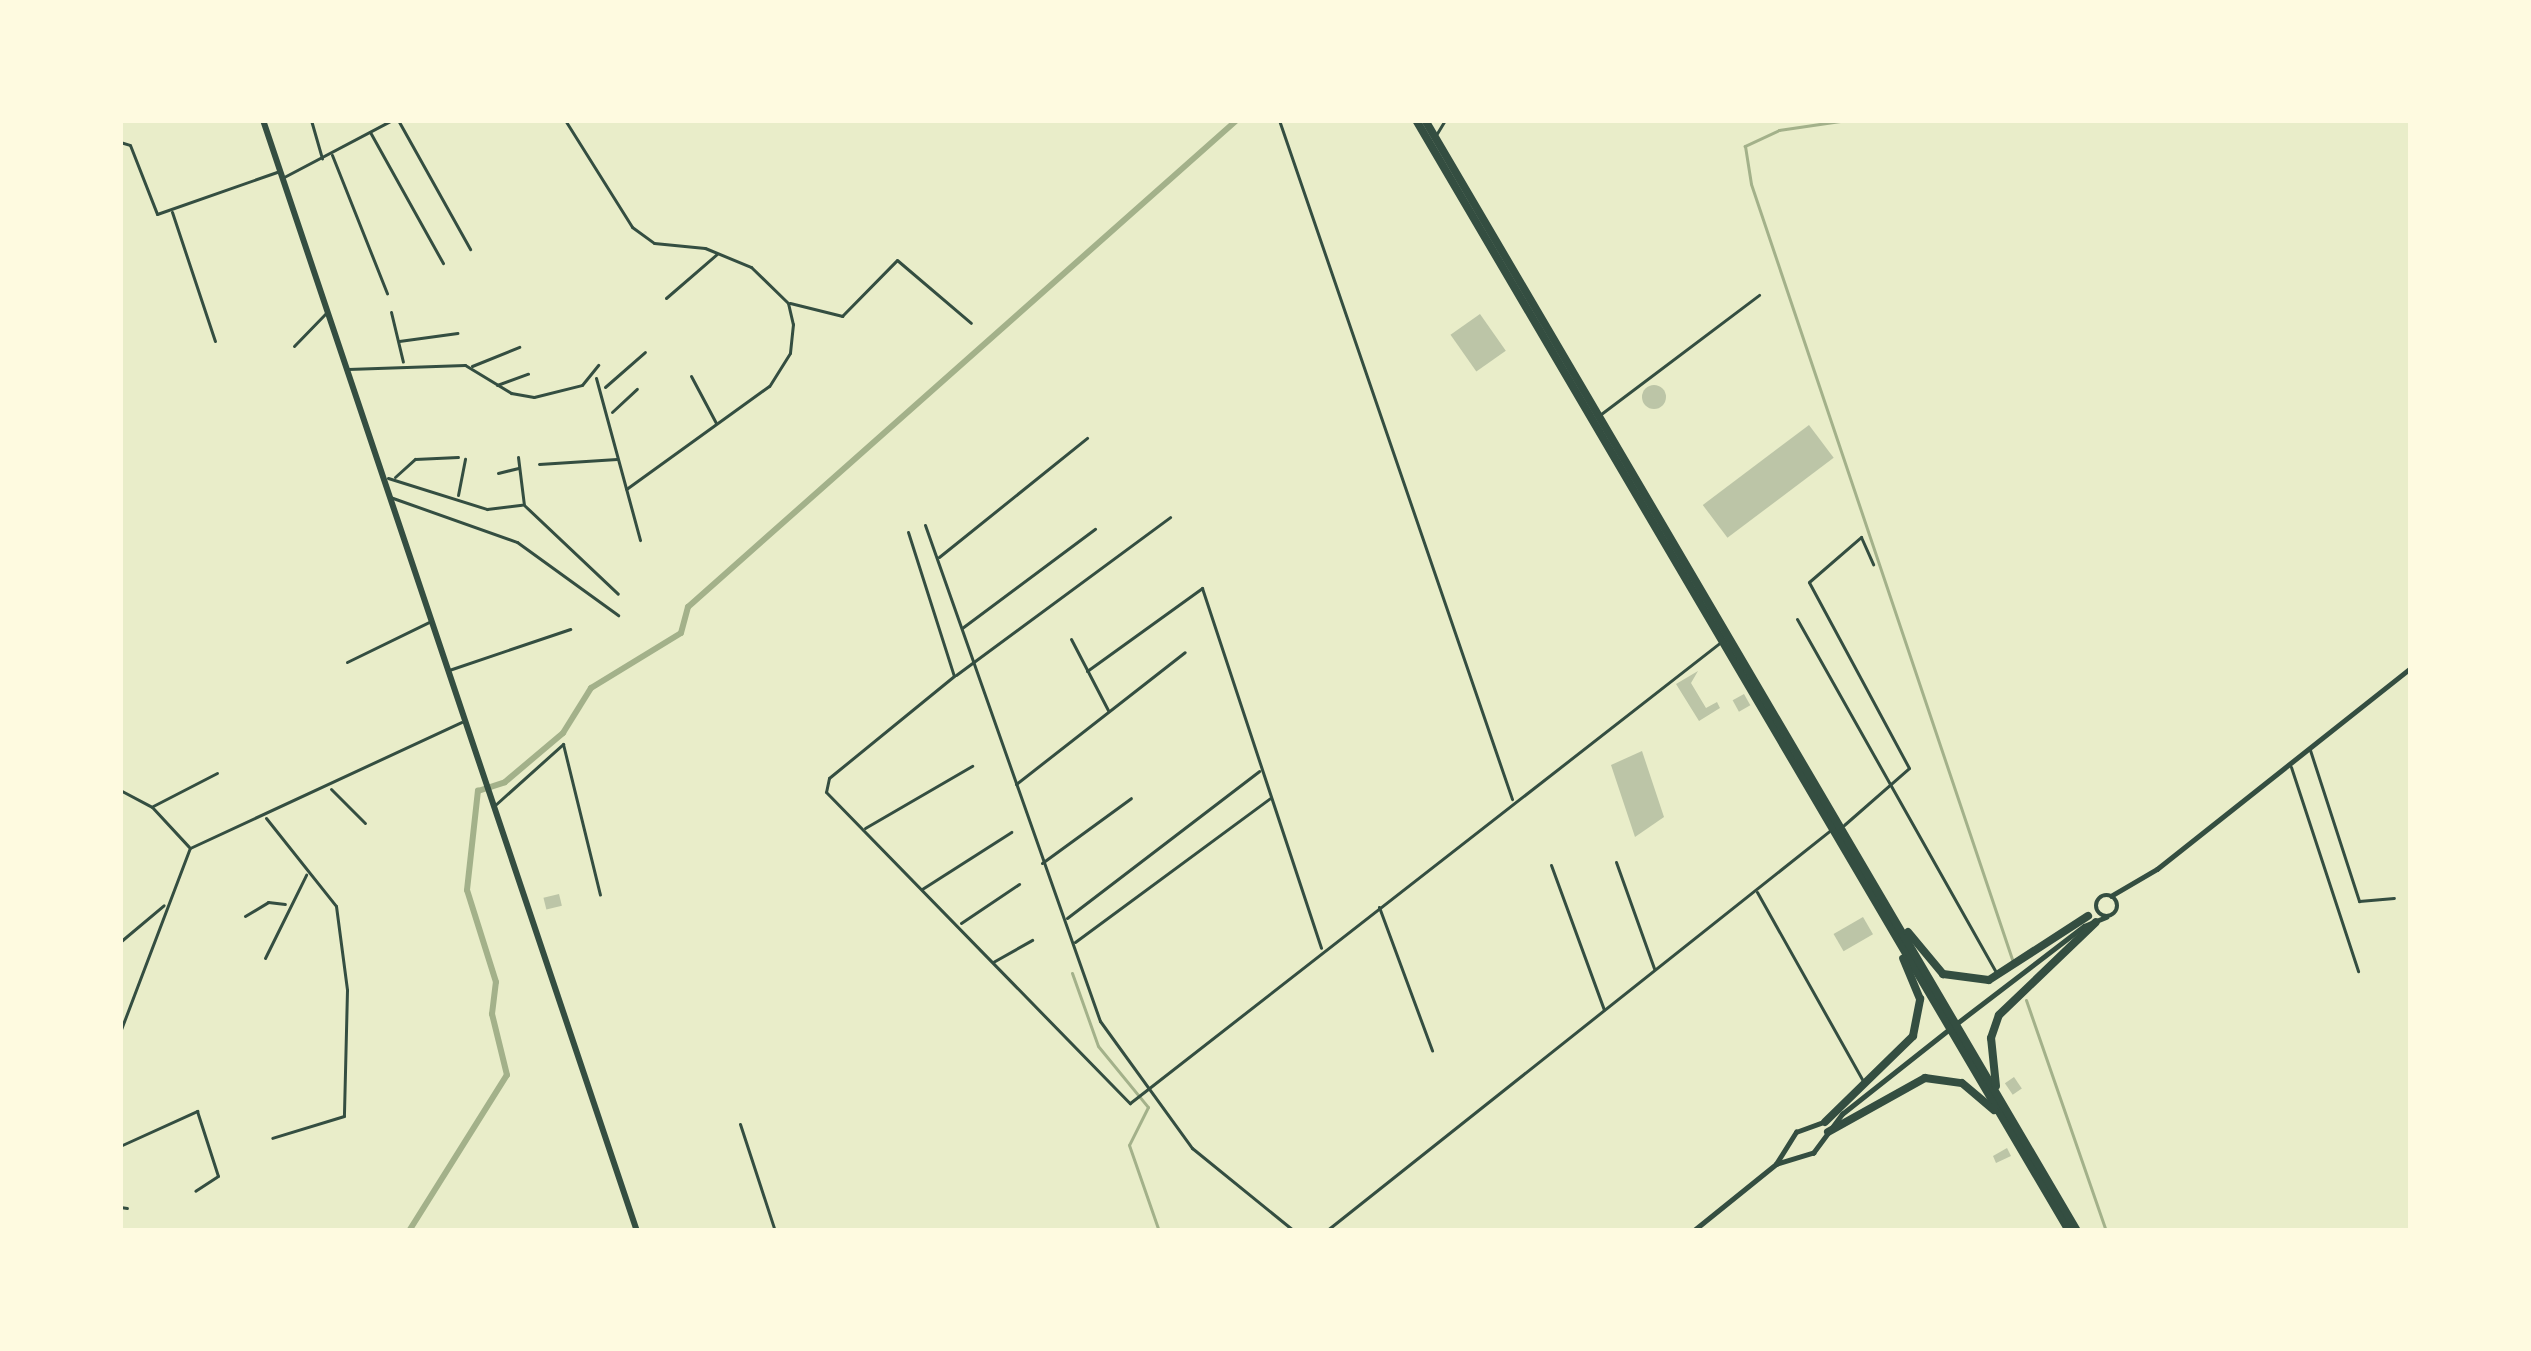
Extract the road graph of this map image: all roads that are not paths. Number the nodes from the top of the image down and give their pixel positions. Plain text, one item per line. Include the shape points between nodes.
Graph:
1 (263, 120) edge
2 (310, 120) edge
3 (395, 120) edge
4 (565, 120) edge
5 (1279, 120) edge
6 (1421, 120) edge
7 (1445, 120) edge
8 (1640, 120) edge
9 (1713, 120) edge
10 (379, 123) edge
11 (370, 132) junction
12 (1435, 136) junction
13 (120, 142) edge
14 (332, 155) junction
15 (322, 159) junction
16 (281, 174) junction
17 (172, 210) junction
18 (470, 249) dead end
19 (718, 253) junction
20 (442, 263) dead end
21 (386, 293) dead end
22 (1760, 295) dead end
23 (666, 298) dead end
24 (788, 303) junction
25 (327, 312) junction
26 (391, 312) dead end
27 (971, 323) dead end
28 (458, 332) dead end
29 (215, 341) dead end
30 (399, 341) junction
31 (294, 346) dead end
32 (519, 347) dead end
33 (645, 352) dead end
34 (404, 364) junction
35 (598, 365) dead end
36 (471, 366) junction
37 (346, 369) junction
38 (528, 374) dead end
39 (691, 376) dead end
40 (594, 378) junction
41 (497, 385) junction
42 (604, 388) junction
43 (637, 389) dead end
44 (610, 414) junction
45 (1599, 415) junction
46 (717, 424) junction
47 (1087, 438) dead end
48 (458, 457) dead end
49 (518, 457) dead end
50 (465, 459) dead end
51 (619, 459) junction
52 (539, 464) dead end
53 (520, 468) junction
54 (498, 472) dead end
55 (382, 478) junction
56 (394, 478) junction
57 (626, 488) junction
58 (388, 496) junction
59 (458, 496) junction
60 (524, 505) junction
61 (1170, 517) dead end
62 (925, 525) dead end
63 (1095, 529) dead end
64 (908, 532) dead end
65 (640, 540) dead end
66 (938, 558) junction
67 (1873, 564) dead end
68 (618, 594) dead end
69 (618, 615) dead end
70 (1797, 619) dead end
71 (431, 621) junction
72 (570, 629) dead end
73 (961, 629) junction
74 (1071, 639) dead end
75 (1722, 641) junction
76 (1185, 652) dead end
77 (346, 662) dead end
78 (974, 666) junction
79 (2411, 668) edge
80 (1087, 670) junction
81 (448, 671) junction
82 (954, 676) junction
83 (1108, 712) junction
84 (464, 720) junction
85 (2310, 748) junction
86 (2290, 764) junction
87 (972, 766) dead end
88 (1261, 770) junction
89 (218, 773) dead end
90 (1890, 784) junction
91 (1015, 785) junction
92 (329, 788) junction
93 (120, 790) edge
94 (1131, 798) dead end
95 (1270, 798) junction
96 (1513, 801) junction
97 (492, 802) junction
98 (152, 807) junction
99 (265, 816) junction
100 (365, 823) dead end
101 (862, 829) junction
102 (1837, 829) junction
103 (1011, 832) dead end
104 (190, 848) junction
105 (1616, 862) dead end
106 (1042, 863) junction
107 (1551, 865) dead end
108 (308, 872) junction
109 (1018, 884) dead end
110 (2134, 884) junction
111 (922, 889) junction
112 (1756, 890) junction
113 (600, 895) dead end
114 (2111, 896) junction
115 (1873, 897) junction
116 (2394, 898) dead end
117 (2097, 902) junction
118 (166, 903) junction
119 (287, 904) junction
120 (2118, 904) junction
121 (1378, 907) junction
122 (245, 916) dead end
123 (1892, 916) junction
124 (1064, 919) junction
125 (2093, 920) junction
126 (958, 926) junction
127 (1032, 940) dead end
128 (120, 942) edge
129 (1074, 944) junction
130 (1322, 950) junction
131 (265, 958) dead end
132 (993, 962) junction
133 (1655, 970) junction
134 (2358, 970) dead end
135 (1999, 978) junction
136 (1604, 1011) junction
137 (120, 1032) edge
138 (1432, 1050) dead end
139 (1865, 1084) junction
140 (1151, 1088) junction
141 (1996, 1094) junction
142 (2002, 1117) junction
143 (740, 1124) dead end
144 (1826, 1127) junction
145 (1809, 1129) junction
146 (272, 1138) dead end
147 (1792, 1141) junction
148 (1819, 1144) junction
149 (120, 1146) edge
150 (1802, 1155) junction
151 (1776, 1164) junction
152 (195, 1191) dead end
153 (637, 1231) edge
154 (775, 1231) edge
155 (1294, 1231) edge
156 (1326, 1231) edge
157 (1693, 1231) edge
158 (2073, 1231) edge

1 - 16 main road
2 - 15 street
3 - 10 street
3 - 18 street
4 - 19 street via 622,218 643,237
5 - 96 street
6 - 12 highway
6 - 75 highway
7 - 12 street
8 - 9 street
10 - 11 street
11 - 14 street
11 - 20 street
12 - 45 highway
13 - 17 street via 130,145 153,211
14 - 15 street
14 - 21 street
15 - 16 street
16 - 17 street
16 - 25 main road
17 - 29 street
19 - 23 street
19 - 24 street via 751,267
22 - 45 street
24 - 27 street via 842,316 897,260
24 - 46 street via 785,366
25 - 31 street
25 - 37 main road
26 - 30 street
28 - 30 street
30 - 34 street
32 - 36 street
33 - 42 street
34 - 36 street
34 - 37 street
35 - 40 street
36 - 41 street
37 - 55 main road
38 - 41 street
39 - 46 street
40 - 41 street via 543,397
40 - 42 street
42 - 44 street
43 - 44 street
44 - 51 street
45 - 102 highway
46 - 57 street
47 - 66 street
48 - 56 street via 415,459
49 - 53 street
50 - 59 street
51 - 52 street
51 - 57 street
53 - 54 street
53 - 60 street
55 - 56 street
55 - 58 main road
56 - 59 street
57 - 65 street
58 - 69 street via 504,535
58 - 71 main road
59 - 60 street via 497,511
60 - 68 street
61 - 78 street
62 - 66 street
63 - 73 street
64 - 82 street
66 - 73 street
67 - 90 street via 1861,537 1809,581 1907,764
70 - 90 street
71 - 77 street
71 - 81 main road
72 - 81 street
73 - 78 street
74 - 80 street
75 - 96 street
75 - 102 highway
76 - 83 street
78 - 82 street
78 - 91 street
79 - 85 street
80 - 83 street
80 - 88 street via 1202,588
81 - 84 main road
82 - 101 street via 829,778 826,792
83 - 91 street
84 - 92 street
84 - 97 main road
85 - 86 street
85 - 116 street via 2359,901
86 - 110 street
86 - 134 street
87 - 101 street
88 - 95 street
88 - 124 street
89 - 98 street
90 - 102 street
90 - 135 street
91 - 106 street
92 - 99 street
92 - 100 street
93 - 98 street
94 - 106 street
95 - 129 street
95 - 130 street
96 - 121 street
97 - 113 street via 563,744
97 - 153 main road
98 - 104 street
99 - 104 street
99 - 108 street
101 - 111 street
102 - 112 street
102 - 115 highway
102 - 123 highway
103 - 111 street
104 - 118 street
105 - 133 street
106 - 124 street
107 - 136 street
108 - 119 street
108 - 146 street via 336,906 341,926 344,1116
109 - 126 street
110 - 114 street
110 - 120 street
111 - 126 street
112 - 133 street
112 - 139 street
114 - 117 street
114 - 120 street
115 - 139 highway via 1921,1009 1908,1044
115 - 142 highway
117 - 125 street
117 - 125 street
118 - 128 street
118 - 137 street
119 - 122 street via 268,902
119 - 131 street
120 - 125 street
121 - 130 street
121 - 138 street
123 - 135 highway via 1943,974
123 - 141 highway
124 - 129 street
125 - 135 highway
125 - 141 highway via 1999,1016 1990,1038
125 - 144 street
126 - 132 street
127 - 132 street
129 - 140 street via 1106,1032
130 - 140 street
132 - 140 street via 1125,1101
133 - 136 street
136 - 156 street
139 - 144 highway
140 - 155 street via 1192,1148
141 - 158 highway
142 - 144 highway via 1962,1084 1933,1077
142 - 158 highway
143 - 154 street
144 - 145 street
144 - 148 street
145 - 147 street
145 - 148 street
147 - 150 street
147 - 151 street
148 - 150 street
149 - 152 street via 197,1111 218,1176
150 - 151 street
151 - 157 street

